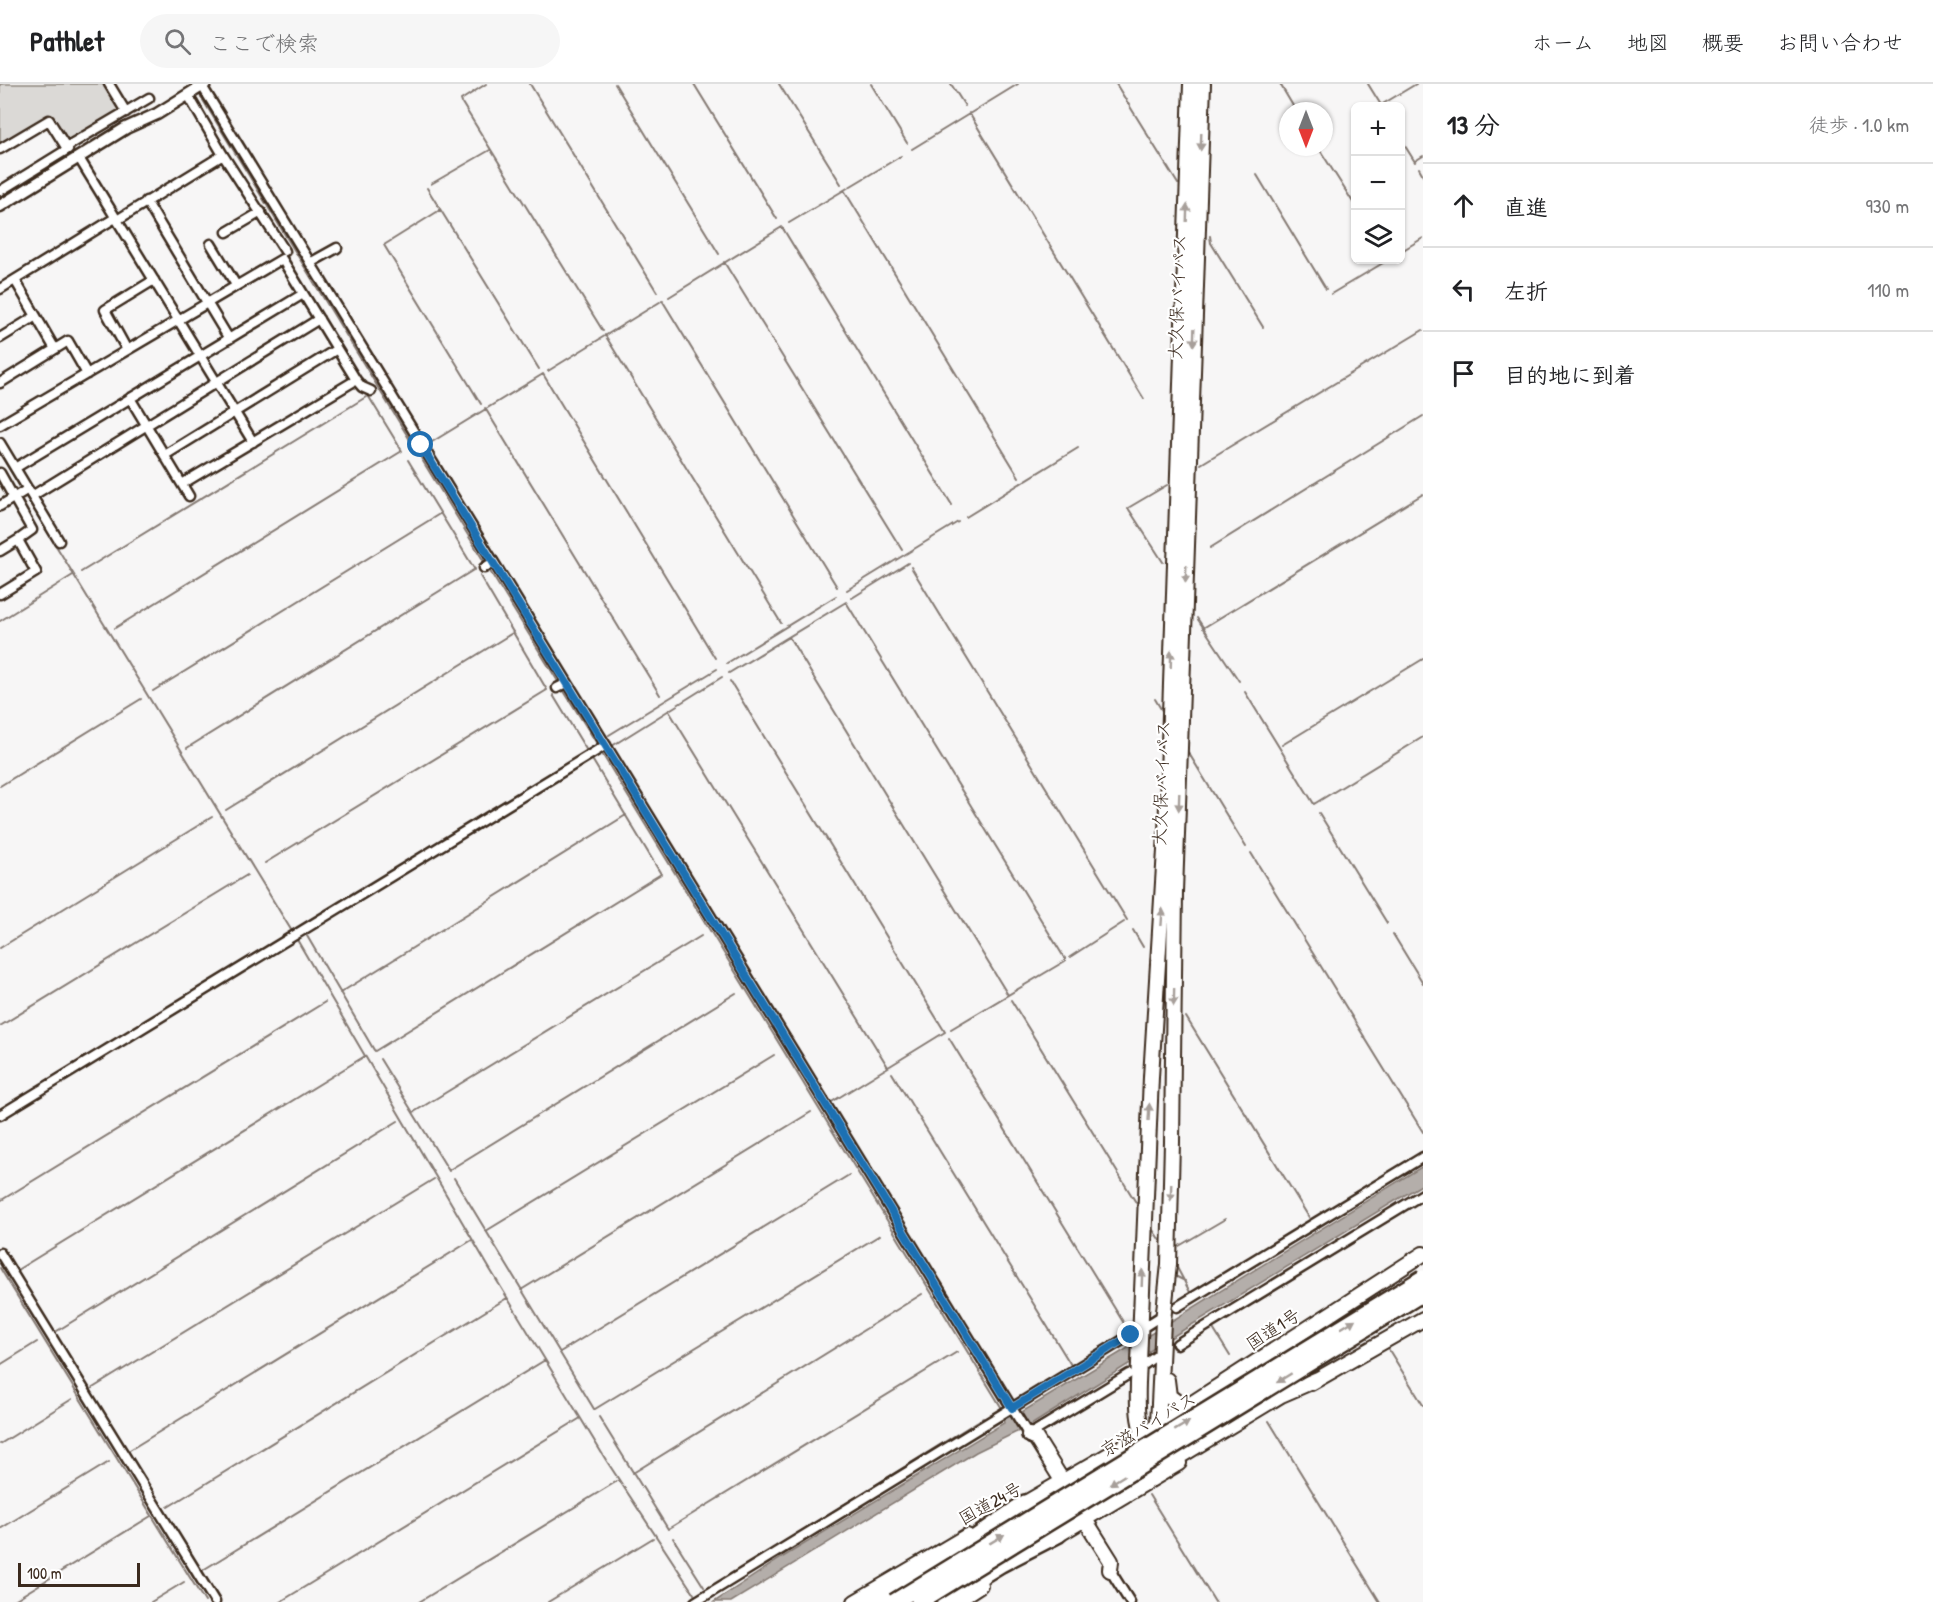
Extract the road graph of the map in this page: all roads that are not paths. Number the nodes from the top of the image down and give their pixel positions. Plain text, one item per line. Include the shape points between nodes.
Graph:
1 (109, 84) edge
2 (1191, 84) edge
3 (1203, 84) edge
4 (198, 88) edge
5 (149, 98) dead end
6 (126, 112) junction
7 (66, 147) junction
8 (0, 149) edge
9 (223, 155) junction
10 (79, 158) junction
11 (39, 166) junction
12 (47, 177) junction
13 (1, 188) edge
14 (146, 201) junction
15 (0, 206) edge
16 (275, 208) junction
17 (263, 214) junction
18 (116, 219) junction
19 (227, 232) dead end
20 (211, 244) dead end
21 (337, 248) dead end
22 (285, 251) dead end
23 (310, 263) junction
24 (15, 280) junction
25 (154, 280) junction
26 (236, 285) junction
27 (1, 286) edge
28 (303, 294) junction
29 (207, 303) junction
30 (36, 316) junction
31 (319, 319) junction
32 (178, 320) junction
33 (0, 338) edge
34 (229, 339) junction
35 (55, 349) junction
36 (337, 349) junction
37 (127, 350) junction
38 (200, 356) junction
39 (87, 374) junction
40 (356, 380) junction
41 (217, 382) junction
42 (0, 383) edge
43 (371, 391) dead end
44 (1186, 391) junction
45 (130, 398) junction
46 (235, 412) junction
47 (0, 425) edge
48 (147, 425) junction
49 (253, 442) junction
50 (0, 443) edge
51 (165, 455) junction
52 (15, 468) junction
53 (0, 473) edge
54 (182, 484) junction
55 (30, 493) junction
56 (189, 496) dead end
57 (14, 498) junction
58 (0, 506) edge
59 (18, 540) junction
60 (59, 541) dead end
61 (0, 551) edge
62 (0, 594) edge
63 (1179, 600) junction
64 (601, 748) junction
65 (0, 1115) edge
66 (1423, 1156) edge
67 (1423, 1194) edge
68 (0, 1253) edge
69 (1423, 1254) edge
70 (1423, 1278) edge
71 (1423, 1293) edge
72 (1167, 1316) junction
73 (1423, 1318) edge
74 (1139, 1332) junction
75 (1166, 1348) junction
76 (1137, 1367) junction
77 (1318, 1379) junction
78 (1188, 1405) junction
79 (1013, 1410) junction
80 (1137, 1410) junction
81 (1158, 1424) junction
82 (1028, 1433) junction
83 (1143, 1435) junction
84 (1154, 1454) junction
85 (1058, 1479) junction
86 (1146, 1482) junction
87 (1025, 1503) junction
88 (1085, 1524) junction
89 (977, 1530) junction
90 (1059, 1534) junction
91 (1110, 1570) joint
92 (215, 1602) edge
93 (695, 1602) edge
94 (855, 1602) edge
95 (873, 1602) edge
96 (894, 1602) edge
97 (919, 1602) edge
98 (939, 1602) edge
99 (954, 1602) edge
100 (1130, 1602) edge

1 - 6 street
44 -> 2 highway, 大久保バイパス
3 -> 44 highway, 大久保バイパス
4 - 9 street
4 - 10 street
4 - 16 street
5 - 6 street
6 - 7 street
7 - 8 street via 49,120
7 - 11 street
9 - 14 street
9 - 17 street
10 - 12 street
10 - 18 street
11 - 12 street
11 - 13 street
12 - 15 street
14 - 18 street
14 - 29 street
16 - 17 street
16 - 23 street
17 - 19 street
17 - 22 street
18 - 24 street
18 - 25 street
20 - 26 street
21 - 23 street
23 - 64 street
24 - 27 street
24 - 30 street
25 - 32 street
25 - 37 street via 105,310
26 - 28 street via 282,259
26 - 29 street
28 - 31 street
28 - 34 street
29 - 32 street
29 - 34 street
30 - 33 street
30 - 35 street
31 - 36 street
31 - 41 street
32 - 37 street
32 - 38 street
34 - 38 street
35 - 39 street via 68,341
35 - 42 street
36 - 40 street
36 - 46 street
37 - 39 street
38 - 41 street
38 - 45 street
39 - 47 street
40 - 43 street
40 - 49 street
41 - 46 street
41 - 48 street
44 - 63 highway, 大久保バイパス
45 - 48 street
45 - 52 street
46 - 49 street
46 - 51 street
48 - 51 street
48 - 55 street
49 - 54 street
50 - 52 street
51 - 54 street
52 - 55 street
53 - 57 street
54 - 56 street
55 - 57 street
55 - 60 street
57 - 58 street
57 - 59 street via 32,530
59 - 61 street
59 - 62 street via 36,573
63 -> 72 highway, 大久保バイパス via 1181,739
74 -> 63 highway, 大久保バイパス via 1169,722
64 - 65 street
64 - 79 street
66 - 72 street
67 - 75 street
68 - 92 street
69 - 78 highway, 国道1号
96 -> 70 highway, 京滋バイパス, bridge
71 -> 97 highway, 京滋バイパス, bridge
72 - 74 street
72 - 75 highway, 大久保バイパス
73 - 77 highway
74 - 76 highway, 大久保バイパス
74 - 79 street
75 - 76 street
75 - 78 highway via 1169,1396
75 - 81 highway, 大久保バイパス
76 - 80 highway, 大久保バイパス
76 - 82 street
77 - 84 highway via 1281,1395 1172,1461 1161,1462
77 - 86 highway
78 - 81 highway, 国道1号
79 - 82 street
79 - 93 street
80 - 83 highway, 大久保バイパス
80 - 85 highway via 1134,1424 1120,1442
81 - 83 highway, 国道1号
81 - 84 highway, 大久保バイパス
82 - 85 highway via 1035,1437
83 - 84 highway, 大久保バイパス
83 - 85 highway, 国道24号
84 - 86 highway, 大久保バイパス
85 - 87 highway, 国道24号
85 - 89 highway
86 - 88 highway
87 - 89 highway, 国道24号
87 - 95 highway
88 - 90 highway
88 - 91 highway via 1112,1562
89 - 94 highway, 国道24号
90 - 98 highway
90 - 99 highway
91 - 100 street

